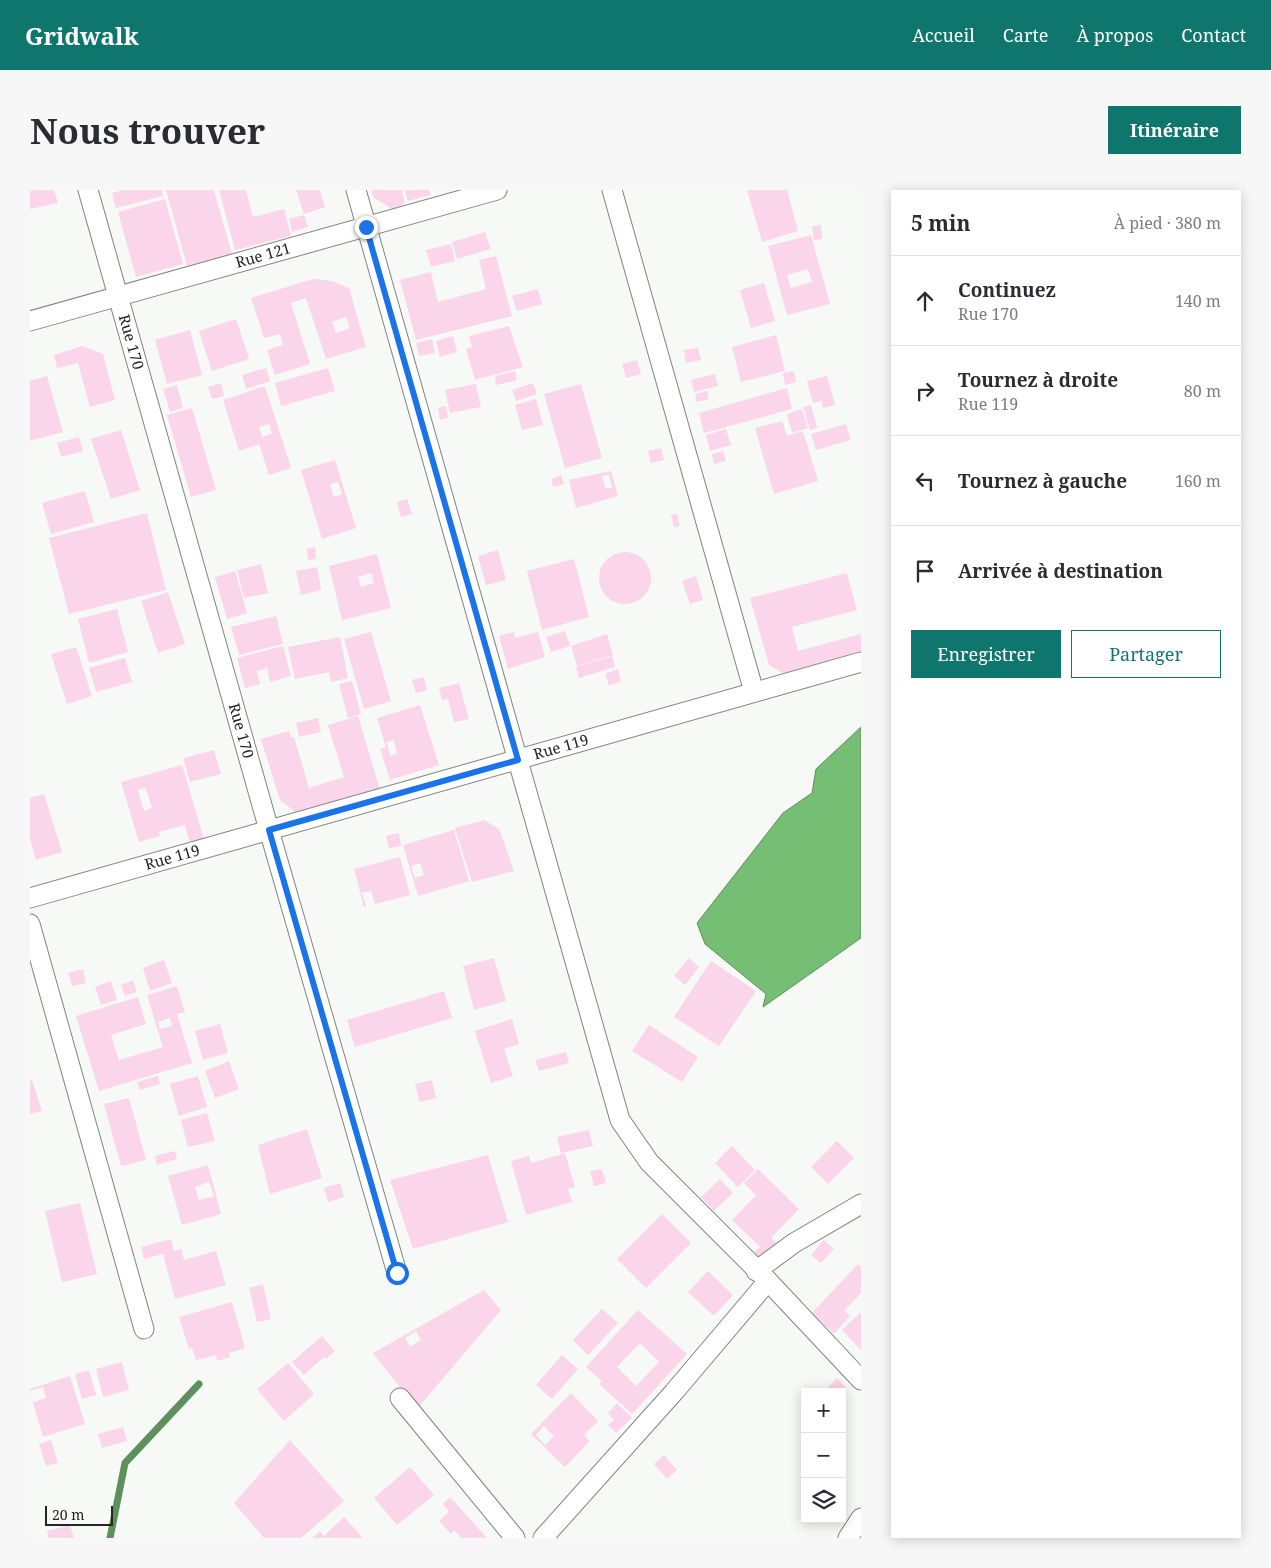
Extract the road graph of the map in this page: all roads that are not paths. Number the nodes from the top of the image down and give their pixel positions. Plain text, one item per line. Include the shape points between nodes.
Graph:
1 (88, 190) edge
2 (356, 190) edge
3 (496, 190) edge
4 (612, 190) edge
5 (366, 227) junction
6 (118, 296) junction
7 (30, 321) edge
8 (861, 662) edge
9 (754, 692) junction
10 (518, 760) junction
11 (269, 830) junction
12 (30, 898) edge
13 (30, 924) edge
14 (861, 1204) edge
15 (397, 1273) dead end
16 (762, 1276) junction
17 (144, 1329) dead end
18 (861, 1380) edge
19 (400, 1398) dead end
20 (861, 1518) edge
21 (515, 1538) edge
22 (543, 1538) edge
23 (848, 1538) edge

1 - 6 street, Rue 170
2 - 5 street
3 - 5 street, Rue 121
4 - 9 street
5 - 6 street, Rue 121
5 - 10 street
6 - 7 street, Rue 121
6 - 11 street, Rue 170
8 - 9 street, Rue 119
9 - 10 street, Rue 119
10 - 11 street, Rue 119
10 - 16 street via 620,1120 649,1162
11 - 12 street, Rue 119
11 - 15 street, Rue 170
13 - 17 street
14 - 16 street via 794,1243
16 - 18 street
16 - 22 street via 674,1392
19 - 21 street
20 - 23 street

